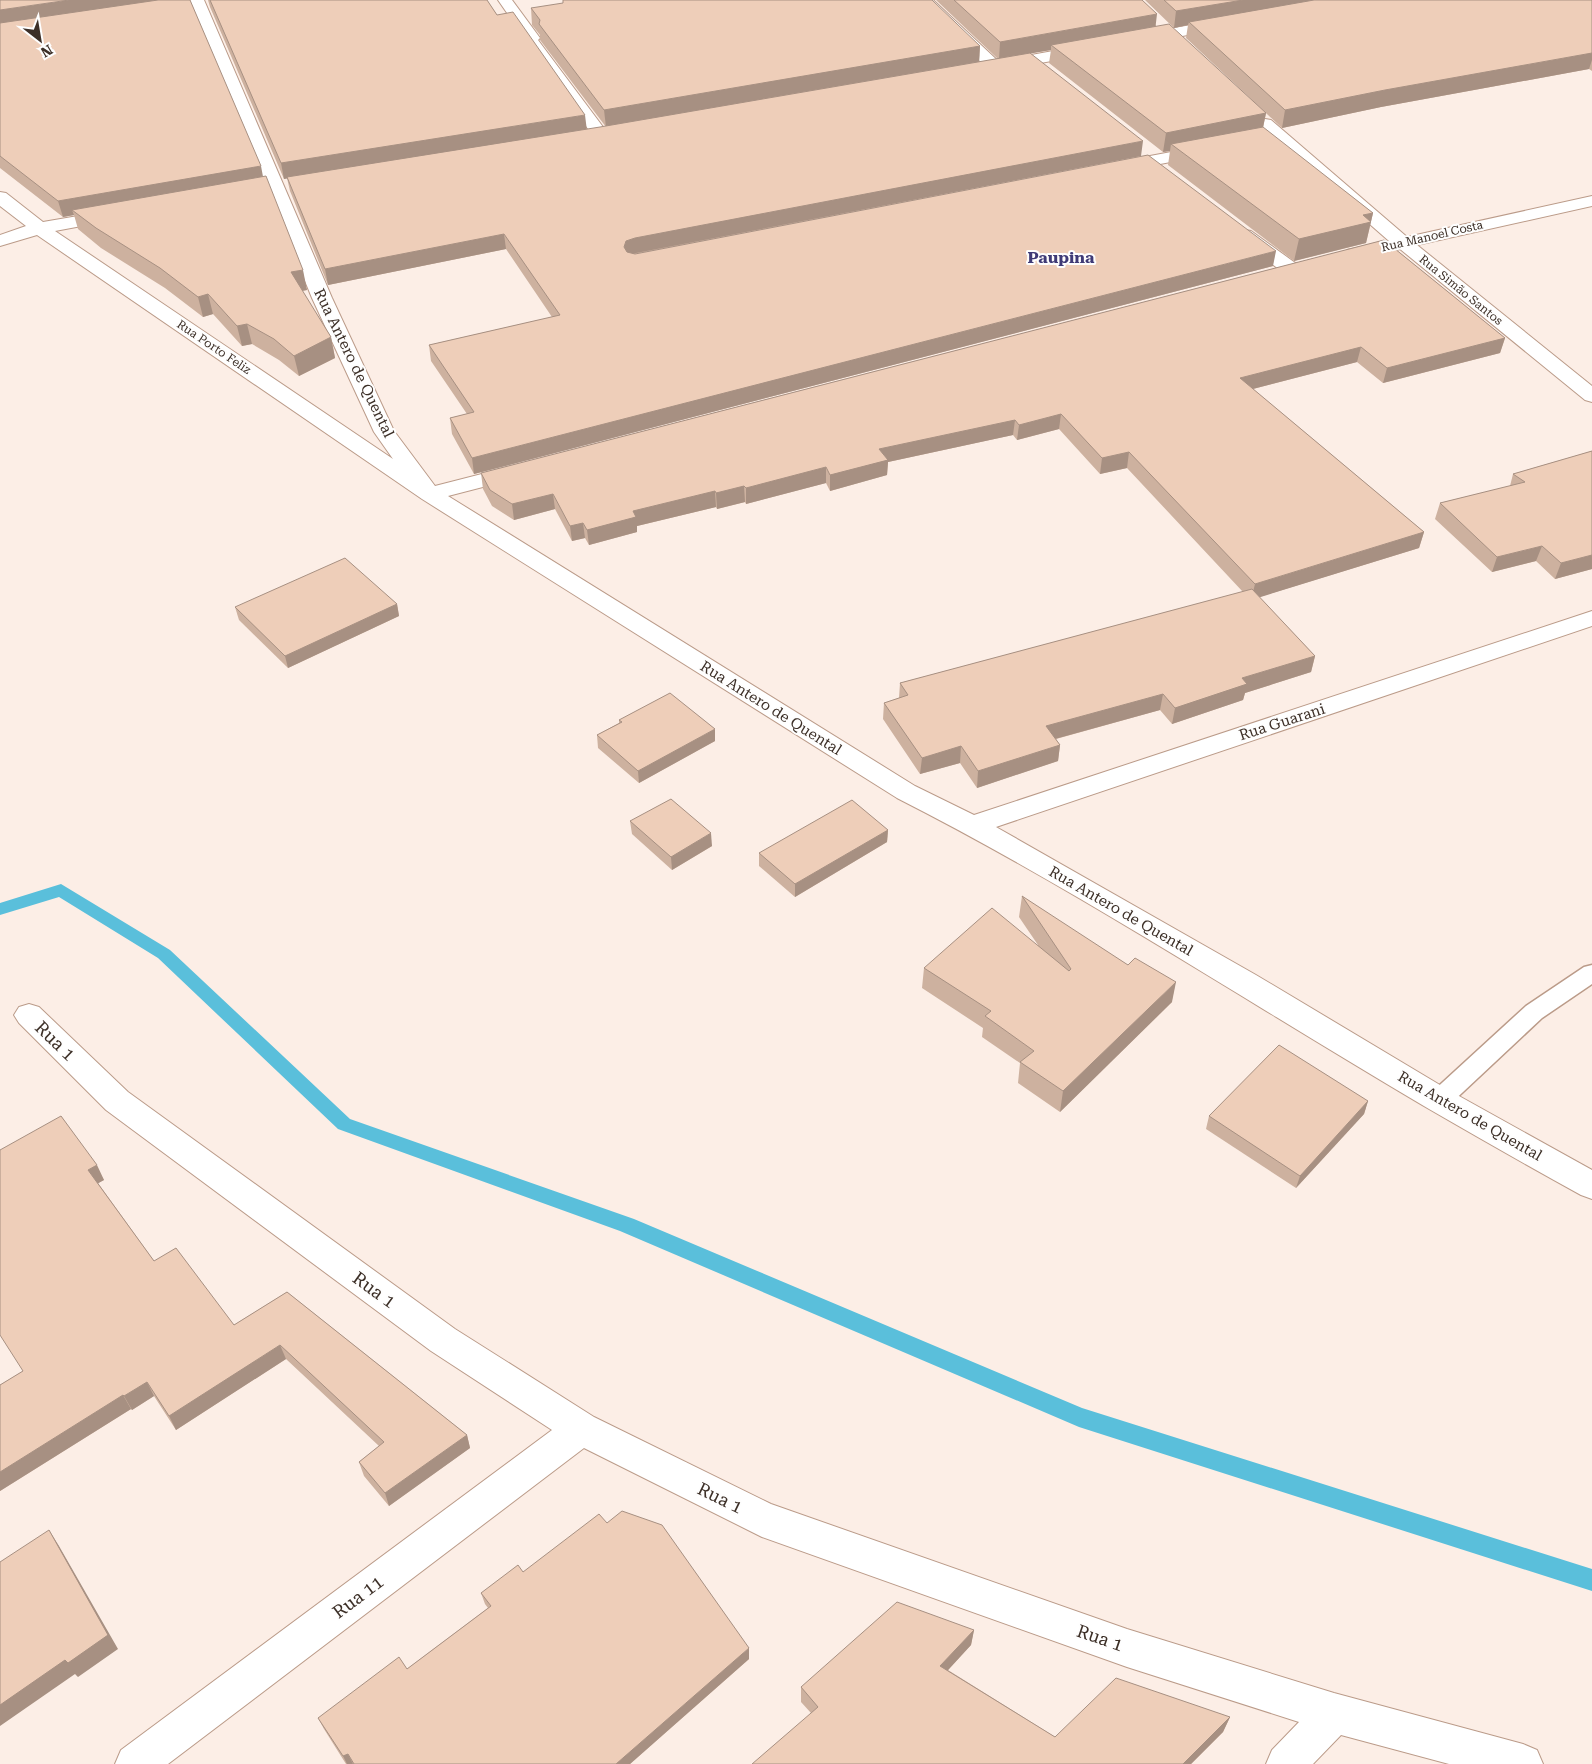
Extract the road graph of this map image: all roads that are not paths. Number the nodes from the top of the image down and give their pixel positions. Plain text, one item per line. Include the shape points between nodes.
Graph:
1 (505, 0) edge
2 (924, 0) edge
3 (199, 2) edge
4 (1155, 20) edge
5 (1236, 22) edge
6 (1169, 34) junction
7 (1130, 41) edge
8 (1183, 46) edge
9 (1101, 47) edge
10 (1033, 60) junction
11 (994, 66) junction
12 (975, 70) edge
13 (1047, 72) edge
14 (1251, 111) edge
15 (619, 132) edge
16 (600, 135) junction
17 (1279, 137) junction
18 (581, 138) edge
19 (1100, 171) edge
20 (0, 197) edge
21 (1592, 201) edge
22 (125, 213) edge
23 (1235, 227) edge
24 (39, 228) junction
25 (0, 241) edge
26 (1402, 242) junction
27 (1337, 258) edge
28 (1272, 274) edge
29 (1592, 396) edge
30 (536, 466) edge
31 (430, 494) junction
32 (1592, 618) edge
33 (972, 825) junction
34 (1592, 973) edge
35 (29, 1016) dead end
36 (1439, 1100) junction
37 (1592, 1186) edge
38 (581, 1430) junction
39 (1334, 1713) junction
40 (135, 1764) edge
41 (1286, 1764) edge
42 (1524, 1764) edge

1 - 16 street
2 - 11 street
3 - 31 street, Rua Antero de Quental via 322,298 384,432
4 - 6 street
5 - 6 street
6 - 7 street
6 - 8 street
9 - 10 street
10 - 11 street
10 - 13 street
11 - 12 street
14 - 17 street, Rua Simão Santos
15 - 16 street
16 - 18 street
17 - 19 street
17 - 26 street, Rua Simão Santos
20 - 24 street, Rua Porto Feliz
21 - 26 street, Rua Manoel Costa
22 - 24 street
23 - 28 street via 1300,267
24 - 25 street
24 - 31 street, Rua Porto Feliz
26 - 27 street, Rua Manoel Costa
26 - 29 street, Rua Simão Santos
30 - 31 street
31 - 33 street, Rua Antero de Quental via 906,792
32 - 33 street, Rua Guarani
33 - 36 street, Rua Antero de Quental via 1246,983
34 - 36 lane via 1534,1012
35 - 38 street, Rua 1 via 125,1106 443,1340
36 - 37 street, Rua Antero de Quental
38 - 39 street, Rua 1 via 762,1518 1127,1648
38 - 40 street, Rua 11
39 - 41 street
39 - 42 street, Rua 1

